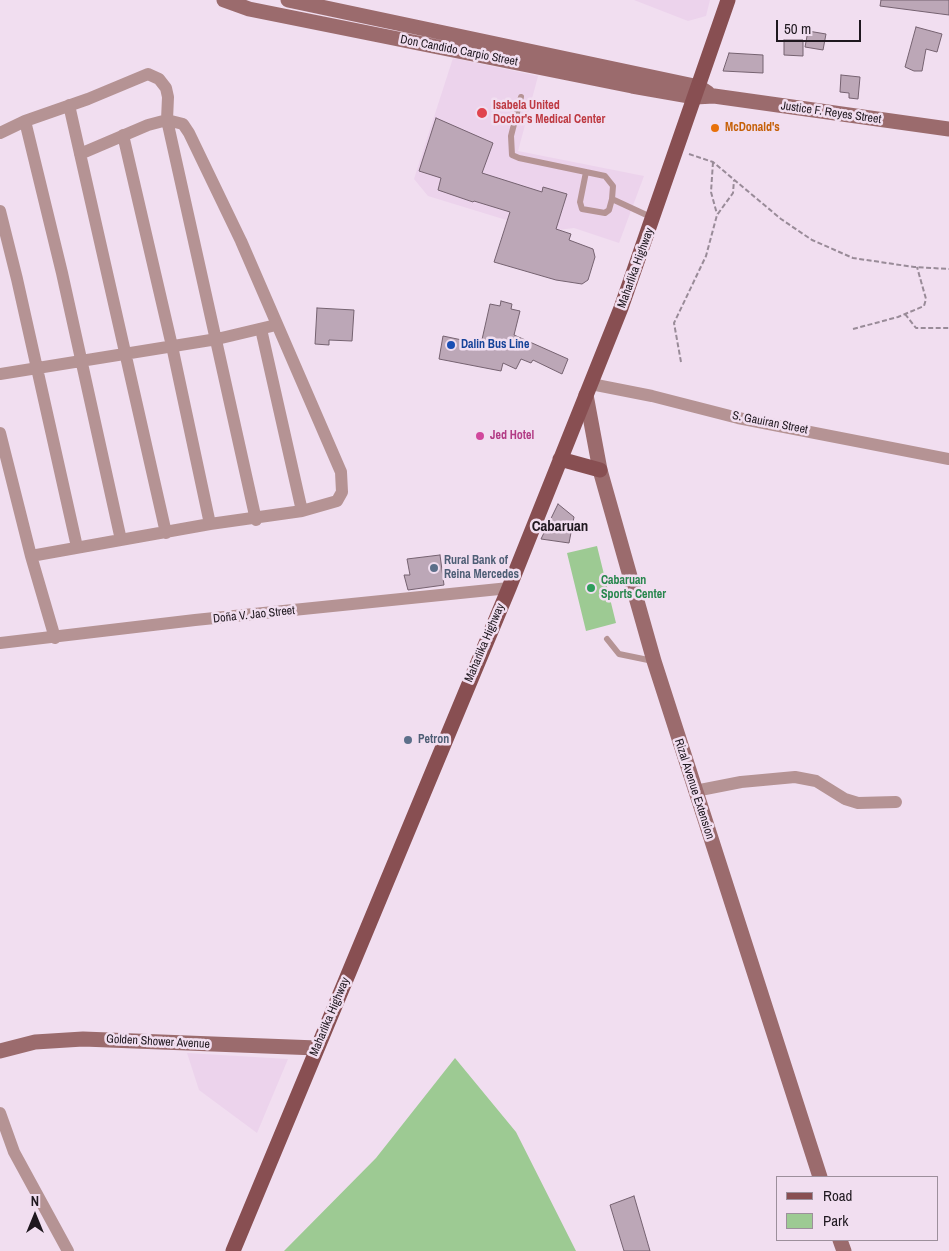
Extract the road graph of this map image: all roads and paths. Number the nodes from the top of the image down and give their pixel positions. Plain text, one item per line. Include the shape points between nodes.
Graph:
1 (224, 0) edge
2 (288, 0) edge
3 (728, 0) edge
4 (697, 92) junction
5 (521, 97) dead end
6 (69, 104) junction
7 (167, 120) junction
8 (25, 121) junction
9 (949, 129) edge
10 (0, 133) edge
11 (123, 135) junction
12 (677, 150) junction
13 (80, 154) junction
14 (713, 162) junction
15 (586, 172) junction
16 (734, 180) junction
17 (612, 199) junction
18 (0, 211) edge
19 (717, 215) junction
20 (654, 218) junction
21 (917, 267) junction
22 (949, 269) edge
23 (905, 314) junction
24 (276, 325) junction
25 (949, 328) edge
26 (261, 329) junction
27 (854, 329) dead end
28 (217, 339) junction
29 (172, 346) junction
30 (125, 352) junction
31 (81, 360) junction
32 (681, 362) dead end
33 (36, 368) junction
34 (0, 374) edge
35 (589, 390) junction
36 (0, 433) edge
37 (560, 458) junction
38 (949, 459) edge
39 (600, 470) junction
40 (302, 511) junction
41 (256, 520) junction
42 (210, 524) junction
43 (166, 533) junction
44 (121, 540) junction
45 (77, 547) junction
46 (31, 556) junction
47 (509, 588) junction
48 (55, 638) junction
49 (607, 639) dead end
50 (0, 644) edge
51 (654, 661) junction
52 (695, 791) junction
53 (896, 802) dead end
54 (317, 1048) junction
55 (0, 1051) edge
56 (0, 1113) edge
57 (820, 1176) edge
58 (68, 1251) edge
59 (233, 1251) edge

1 - 4 street, Don Candido Carpio Street via 249,9 632,86
2 - 4 street, Don Candido Carpio Street
3 - 4 main road, Maharlika Highway
4 - 9 street, Justice F. Reyes Street
4 - 12 main road, Maharlika Highway
5 - 15 lane via 511,136 512,155
6 - 7 street via 142,76 154,75 166,88
6 - 8 street
6 - 13 street
7 - 11 street
7 - 24 street via 183,124 189,133 241,241
7 - 28 street
8 - 10 street
8 - 31 street
11 - 13 street
11 - 29 street
12 - 14 path
12 - 20 main road, Maharlika Highway
13 - 30 street
14 - 16 path
14 - 19 path via 711,192
15 - 17 lane via 609,179 613,186
15 - 17 lane via 580,202 582,209 605,213
16 - 19 path via 733,193
16 - 21 path via 812,240 853,258
17 - 20 lane
18 - 33 street
19 - 32 path via 706,256 674,323
20 - 35 main road, Maharlika Highway
21 - 22 path
21 - 23 path via 926,299 924,306
23 - 25 path via 916,328
23 - 27 path
24 - 26 street
24 - 40 street via 342,477 342,492 337,501
26 - 28 street
26 - 40 street
28 - 29 street
28 - 41 street
29 - 30 street
29 - 42 street
30 - 31 street
30 - 43 street
31 - 33 street
31 - 44 street
33 - 34 street
33 - 45 street
35 - 37 main road, Maharlika Highway
35 - 38 street, S. Gauiran Street via 652,396 738,418
35 - 39 street, Rizal Avenue Extension
36 - 46 street
37 - 39 main road
37 - 47 main road, Maharlika Highway
39 - 51 street, Rizal Avenue Extension
40 - 41 street
41 - 42 street
42 - 43 street
43 - 44 street
44 - 45 street
45 - 46 street
46 - 48 street
47 - 48 street, Doña V. Jao Street via 195,620
47 - 54 main road, Maharlika Highway
48 - 50 street, Doña V. Jao Street
49 - 51 lane via 619,654
51 - 52 street, Rizal Avenue Extension
52 - 53 street via 741,782 795,777 816,781 858,804
52 - 57 street, Rizal Avenue Extension
54 - 55 street, Golden Shower Avenue via 83,1039 34,1042
54 - 59 main road, Maharlika Highway
56 - 58 street via 14,1152

